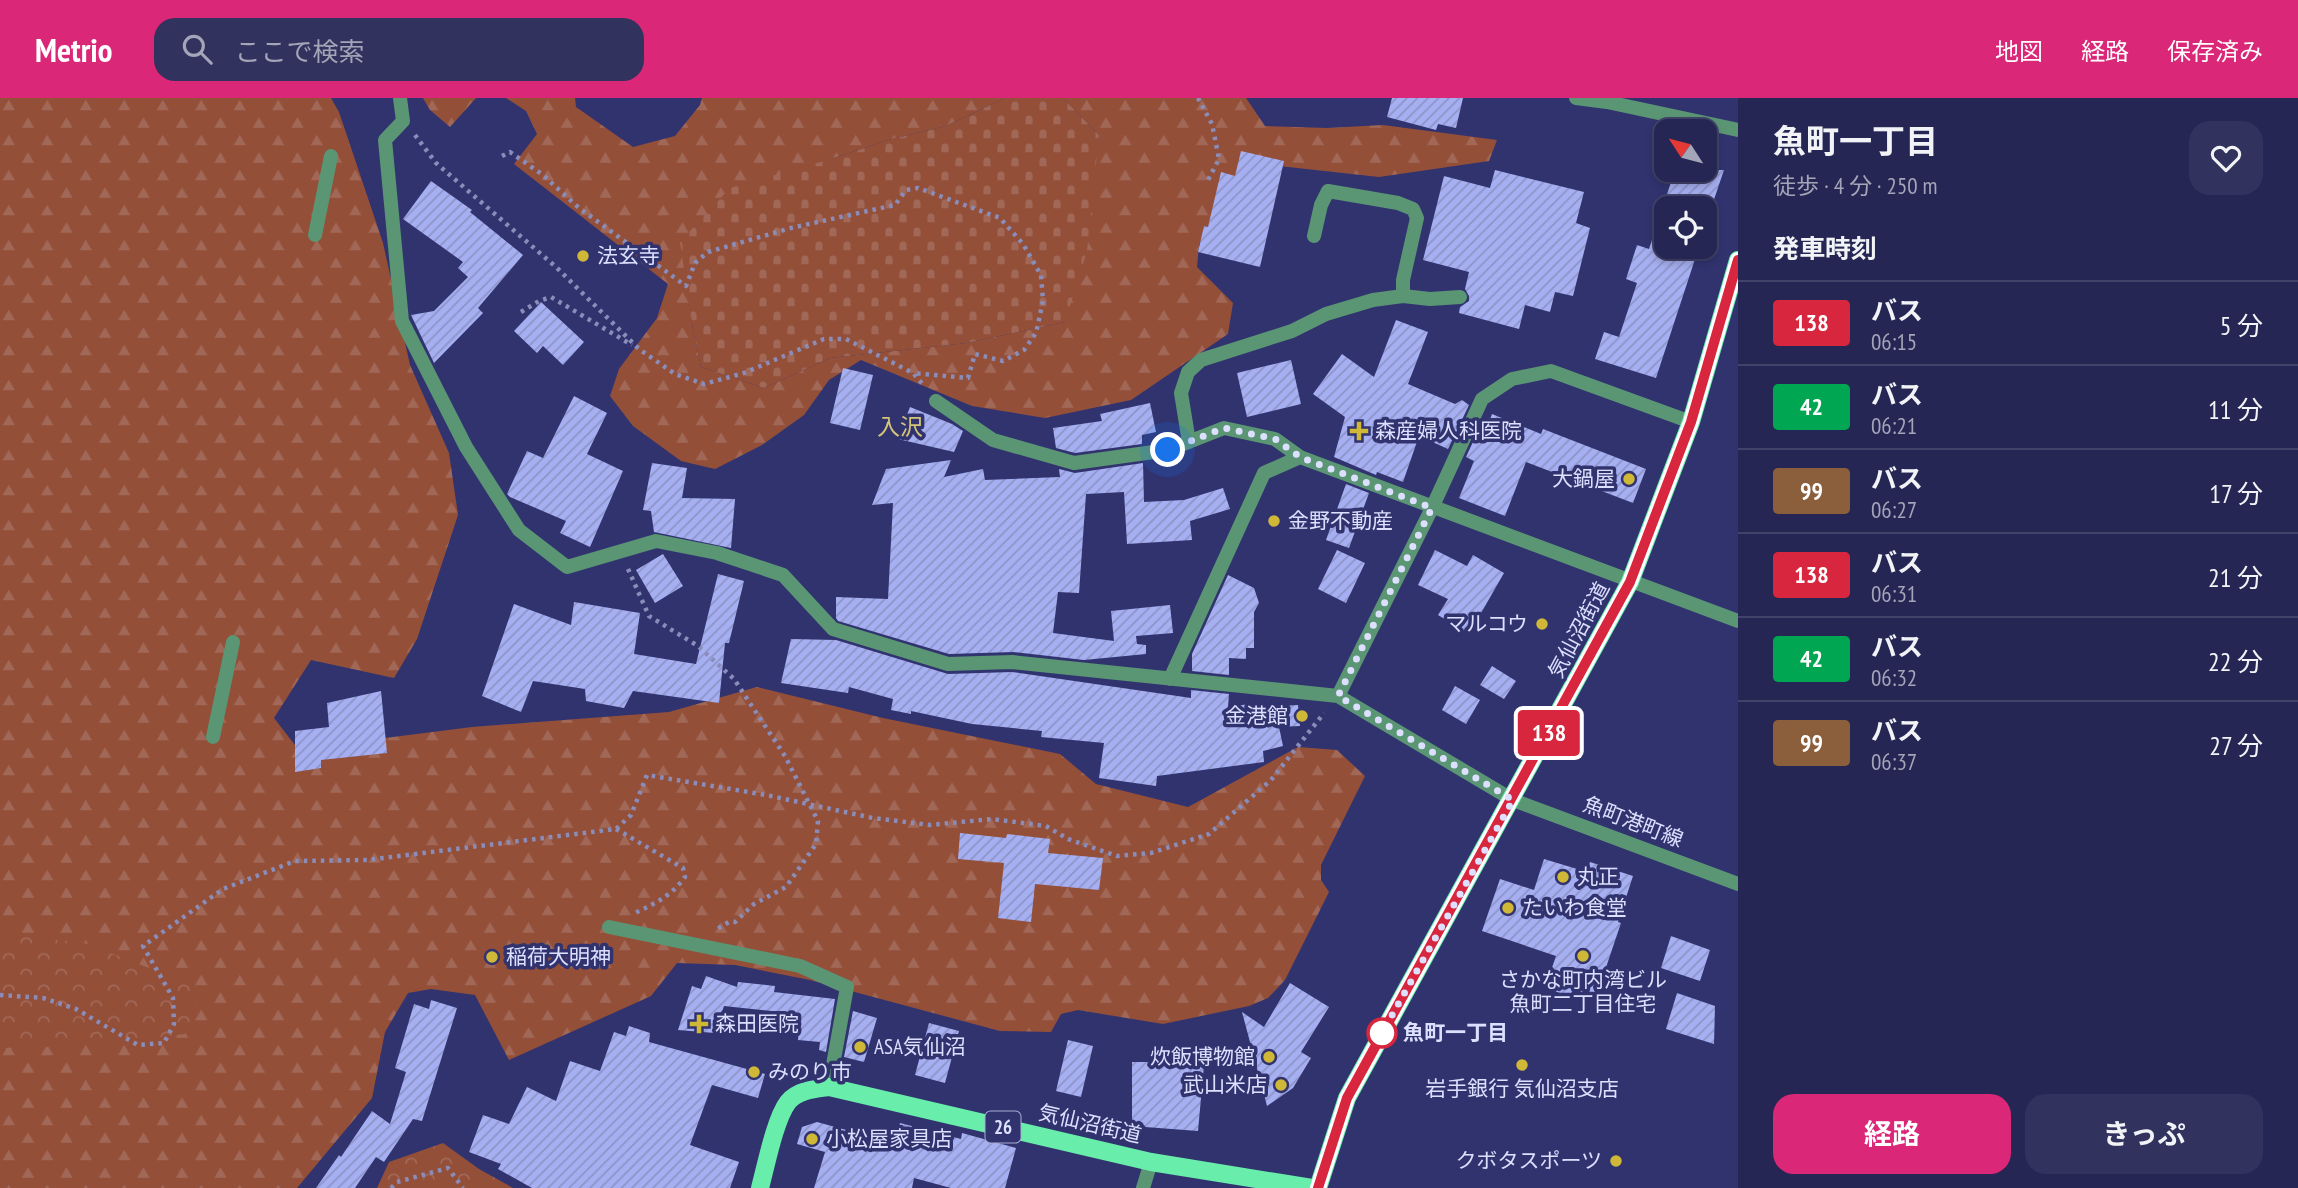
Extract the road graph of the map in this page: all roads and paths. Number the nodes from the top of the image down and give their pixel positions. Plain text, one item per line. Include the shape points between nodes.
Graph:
1 (400, 98) edge
2 (1198, 98) edge
3 (1576, 98) edge
4 (1607, 100) edge
5 (403, 121) junction
6 (1738, 131) edge
7 (331, 156) dead end
8 (502, 156) dead end
9 (1208, 180) dead end
10 (315, 235) dead end
11 (1314, 236) dead end
12 (1738, 260) edge
13 (1403, 296) junction
14 (1460, 297) dead end
15 (521, 312) dead end
16 (639, 349) junction
17 (913, 373) junction
18 (936, 401) joint
19 (1691, 422) junction
20 (1189, 442) junction
21 (1300, 457) junction
22 (1432, 508) junction
23 (620, 551) junction
24 (1630, 582) junction
25 (1738, 621) edge
26 (233, 642) dead end
27 (1170, 678) junction
28 (1338, 696) junction
29 (213, 737) dead end
30 (1513, 800) junction
31 (811, 805) junction
32 (616, 829) junction
33 (1738, 884) edge
34 (609, 927) joint
35 (691, 943) junction
36 (0, 995) edge
37 (829, 1087) junction
38 (1151, 1162) junction
39 (391, 1188) edge
40 (463, 1188) edge
41 (760, 1188) edge
42 (1143, 1188) edge
43 (1312, 1188) edge
44 (1318, 1188) edge

1 - 5 street
2 - 9 path via 1212,124 1219,159
3 - 4 street
4 - 6 street
5 - 16 path via 436,163 556,267
5 - 23 street via 385,140 402,321 467,447 519,530 567,567
7 - 10 street
8 - 17 path via 510,152 686,286 695,263 708,252 895,205 906,190 918,188 1000,218 1041,275 1043,300 1036,333 1024,350 1003,361 975,354 968,379
11 - 13 street via 1328,191 1413,209 1417,218
12 - 19 main road, 気仙沼街道
13 - 14 street
13 - 20 street via 1326,314 1292,331 1201,360 1188,372 1181,393
15 - 16 path via 551,297
16 - 17 path via 675,374 704,384 744,373 824,339 846,340
17 - 18 path
18 - 20 street via 993,440 1074,463 1168,450
19 - 22 street via 1552,371 1512,379 1482,400
19 - 24 main road, 気仙沼街道
20 - 21 street via 1224,428 1275,439
21 - 22 street
21 - 27 street via 1264,473
22 - 24 street
22 - 28 street
23 - 27 street via 656,541 717,553 782,575 833,629 948,664 1012,663
23 - 31 path via 649,616 698,646 734,679
24 - 25 street
24 - 30 main road, 気仙沼街道
26 - 29 street
27 - 28 street
28 - 30 street, 魚町港町線
28 - 31 path via 1271,780 1209,834 1151,853 1117,856 1046,827 992,819 930,825
30 - 33 street, 魚町港町線
30 - 44 main road, 気仙沼街道 via 1347,1098
31 - 32 path via 647,775 631,815
31 - 35 path via 818,821 816,844 786,887 754,904 736,922
32 - 34 path via 683,868 685,877 660,902
32 - 36 path via 367,860 295,861 223,889 143,946 173,998 174,1024 164,1043 138,1045 76,1009 43,998
34 - 35 street
35 - 37 street via 800,966 847,987
37 - 38 main road, 気仙沼街道 / 26
37 - 41 main road, 気仙沼街道 / 26 via 806,1090 789,1101
38 - 42 street
38 - 43 main road, 気仙沼街道 / 26
39 - 40 path via 397,1182 448,1168

